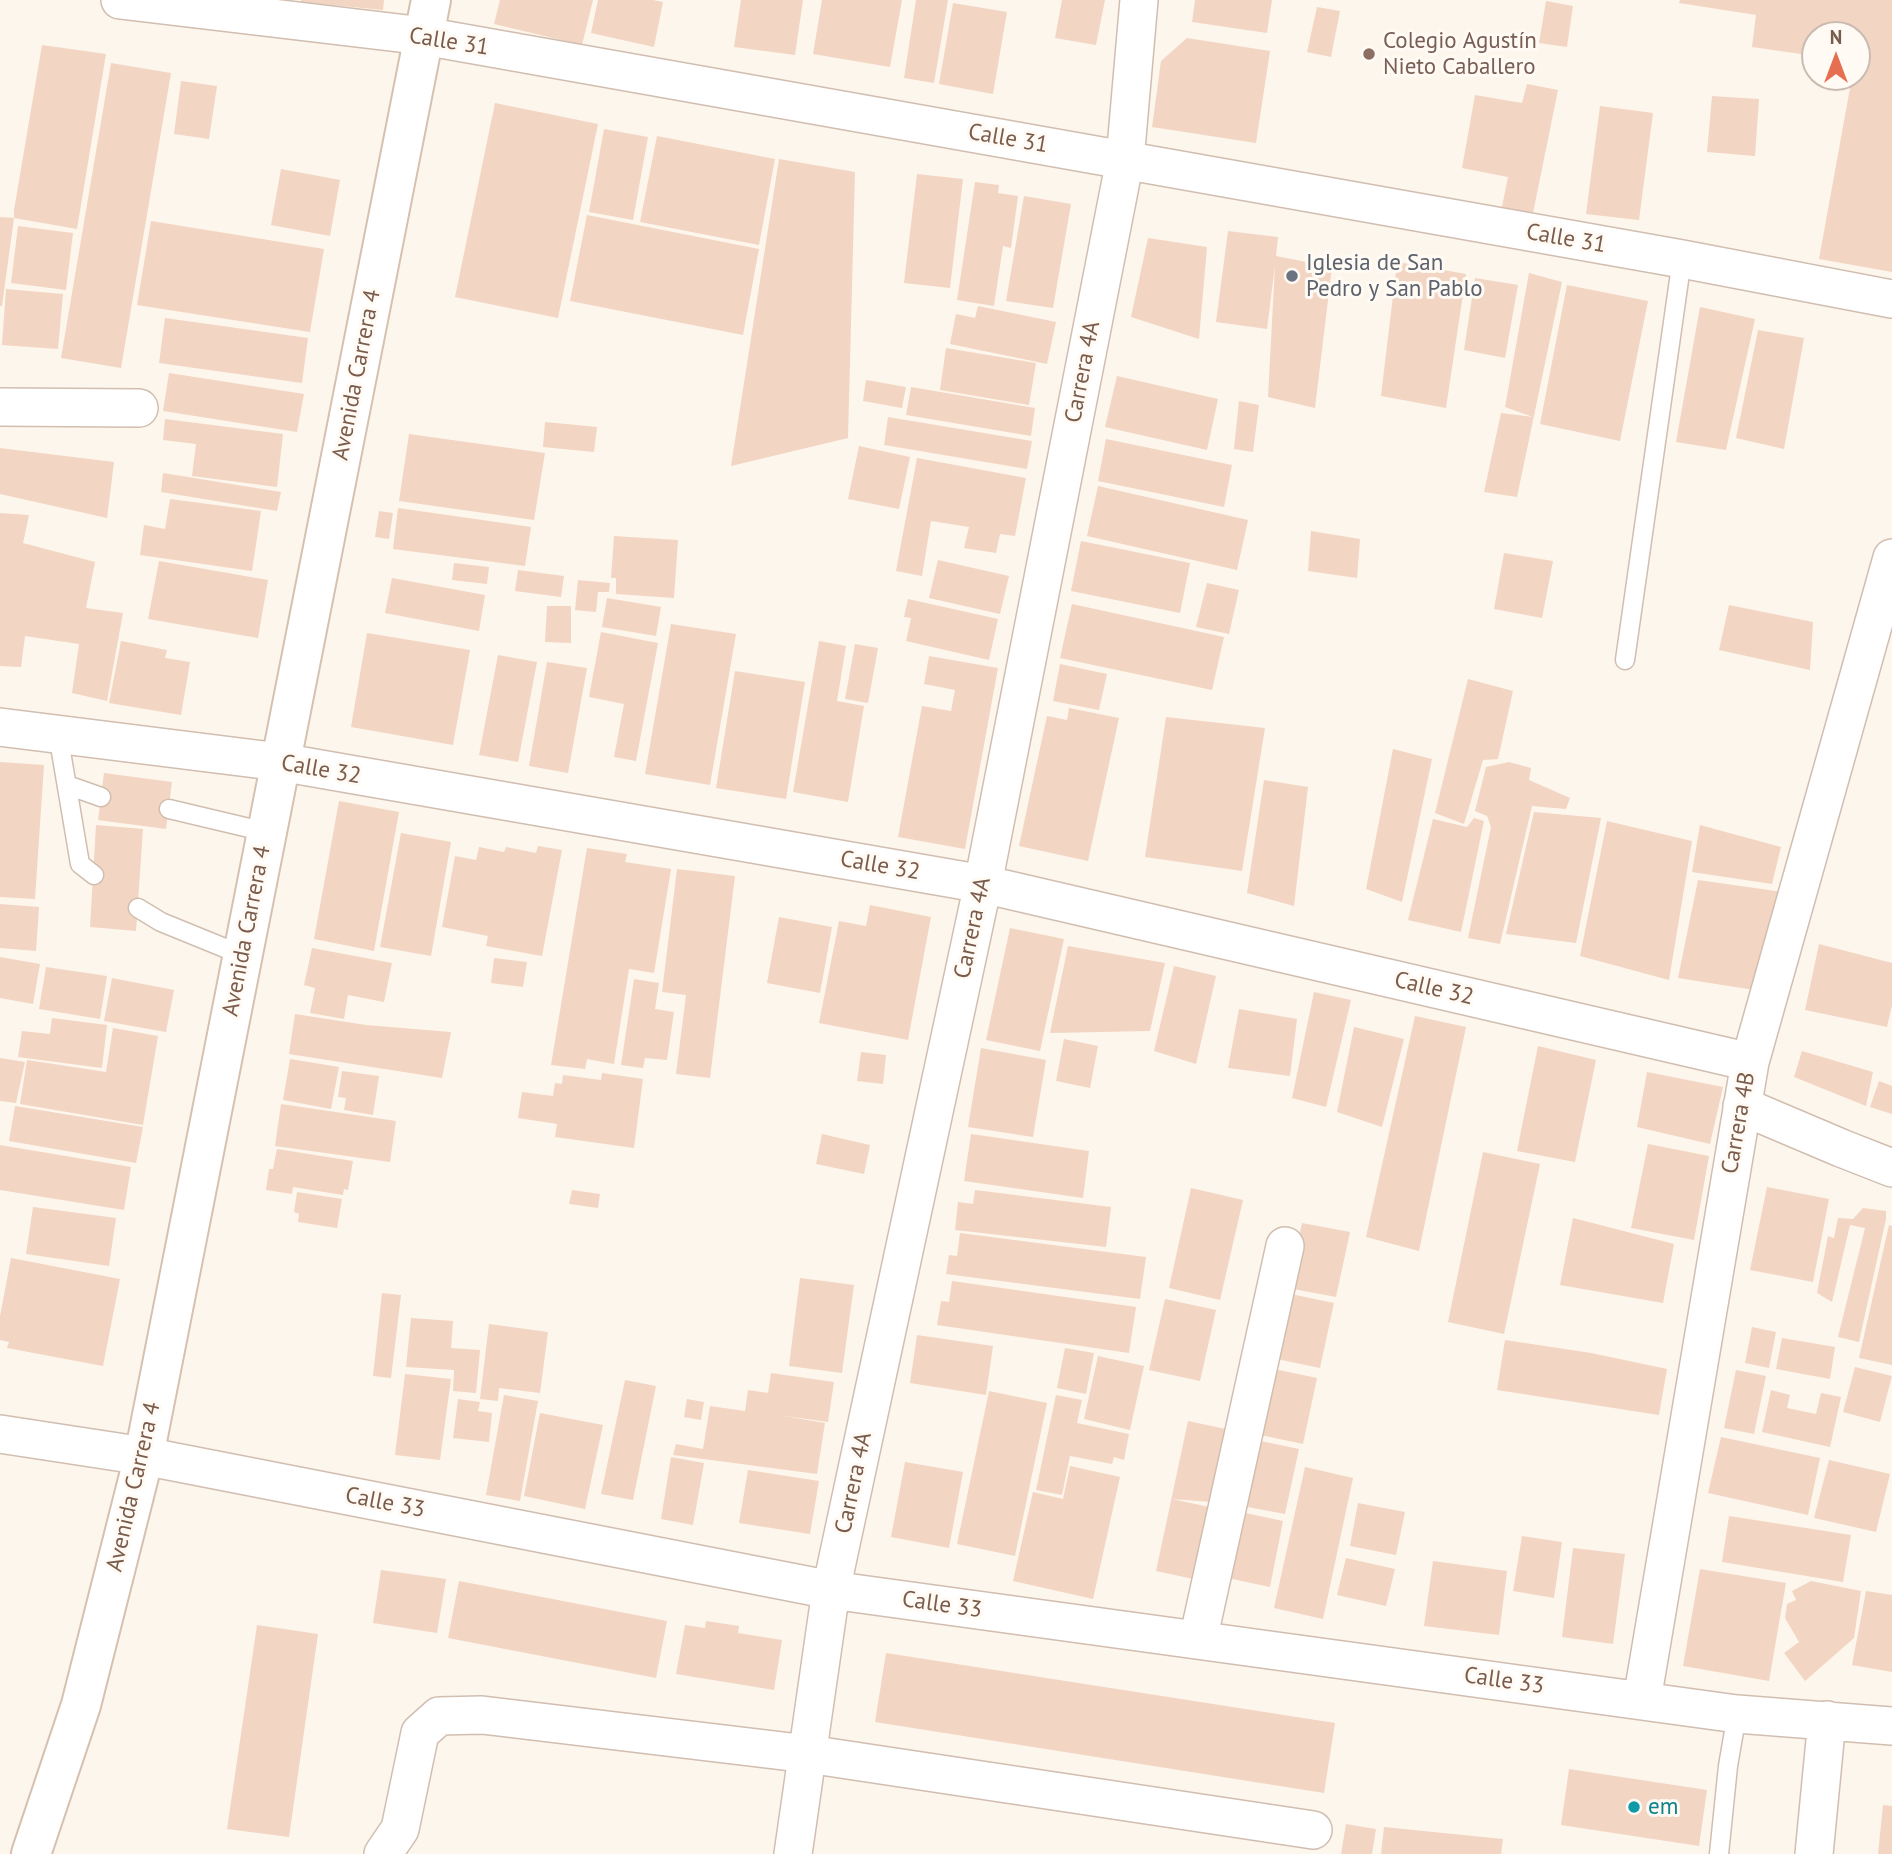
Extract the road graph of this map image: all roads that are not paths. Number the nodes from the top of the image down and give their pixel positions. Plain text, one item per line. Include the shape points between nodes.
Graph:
1 (120, 0) edge
2 (1139, 0) edge
3 (427, 18) edge
4 (1125, 160) junction
5 (1682, 259) junction
6 (1892, 299) edge
7 (0, 407) edge
8 (139, 408) dead end
9 (1892, 558) edge
10 (1625, 660) dead end
11 (0, 727) edge
12 (58, 734) junction
13 (280, 762) junction
14 (67, 785) junction
15 (100, 797) dead end
16 (169, 809) dead end
17 (266, 832) junction
18 (94, 875) dead end
19 (983, 884) junction
20 (138, 908) dead end
21 (242, 955) junction
22 (1749, 1062) junction
23 (1742, 1107) junction
24 (1892, 1168) edge
25 (1286, 1246) dead end
26 (0, 1434) edge
27 (144, 1456) junction
28 (831, 1590) junction
29 (1198, 1640) junction
30 (1642, 1700) junction
31 (1737, 1714) junction
32 (1827, 1720) junction
33 (1892, 1726) edge
34 (808, 1754) junction
35 (1313, 1830) dead end
36 (30, 1854) edge
37 (383, 1854) edge
38 (793, 1854) edge
39 (1718, 1854) edge
40 (1814, 1854) edge

1 - 3 street, Calle 31
2 - 4 street, Carrera 4A
3 - 4 street, Calle 31
3 - 13 main road, Avenida Carrera 4
4 - 5 street, Calle 31
4 - 19 street, Carrera 4A
5 - 6 street, Calle 31
5 - 10 lane
7 - 8 street
9 - 22 street, Carrera 4B
11 - 12 street, Calle 32
12 - 13 street, Calle 32
12 - 14 lane
13 - 17 main road, Avenida Carrera 4
13 - 19 street, Calle 32
14 - 15 lane
14 - 18 lane via 80,864
16 - 17 lane
17 - 21 main road, Avenida Carrera 4
19 - 22 street, Calle 32
19 - 28 street, Carrera 4A
20 - 21 lane
21 - 27 main road, Avenida Carrera 4
22 - 23 street, Carrera 4B
23 - 24 street
23 - 30 street, Carrera 4B
25 - 29 street
26 - 27 street, Calle 33
27 - 28 street, Calle 33
27 - 36 main road, Avenida Carrera 4 via 81,1704
28 - 29 street, Calle 33
28 - 34 street, Carrera 4A
29 - 30 street, Calle 33
30 - 31 street, Calle 33
31 - 32 street, Calle 33
31 - 39 lane
32 - 33 street, Calle 33
32 - 40 street
34 - 35 street
34 - 37 street via 482,1715 439,1716 419,1732 400,1829
34 - 38 street, Carrera 4A

